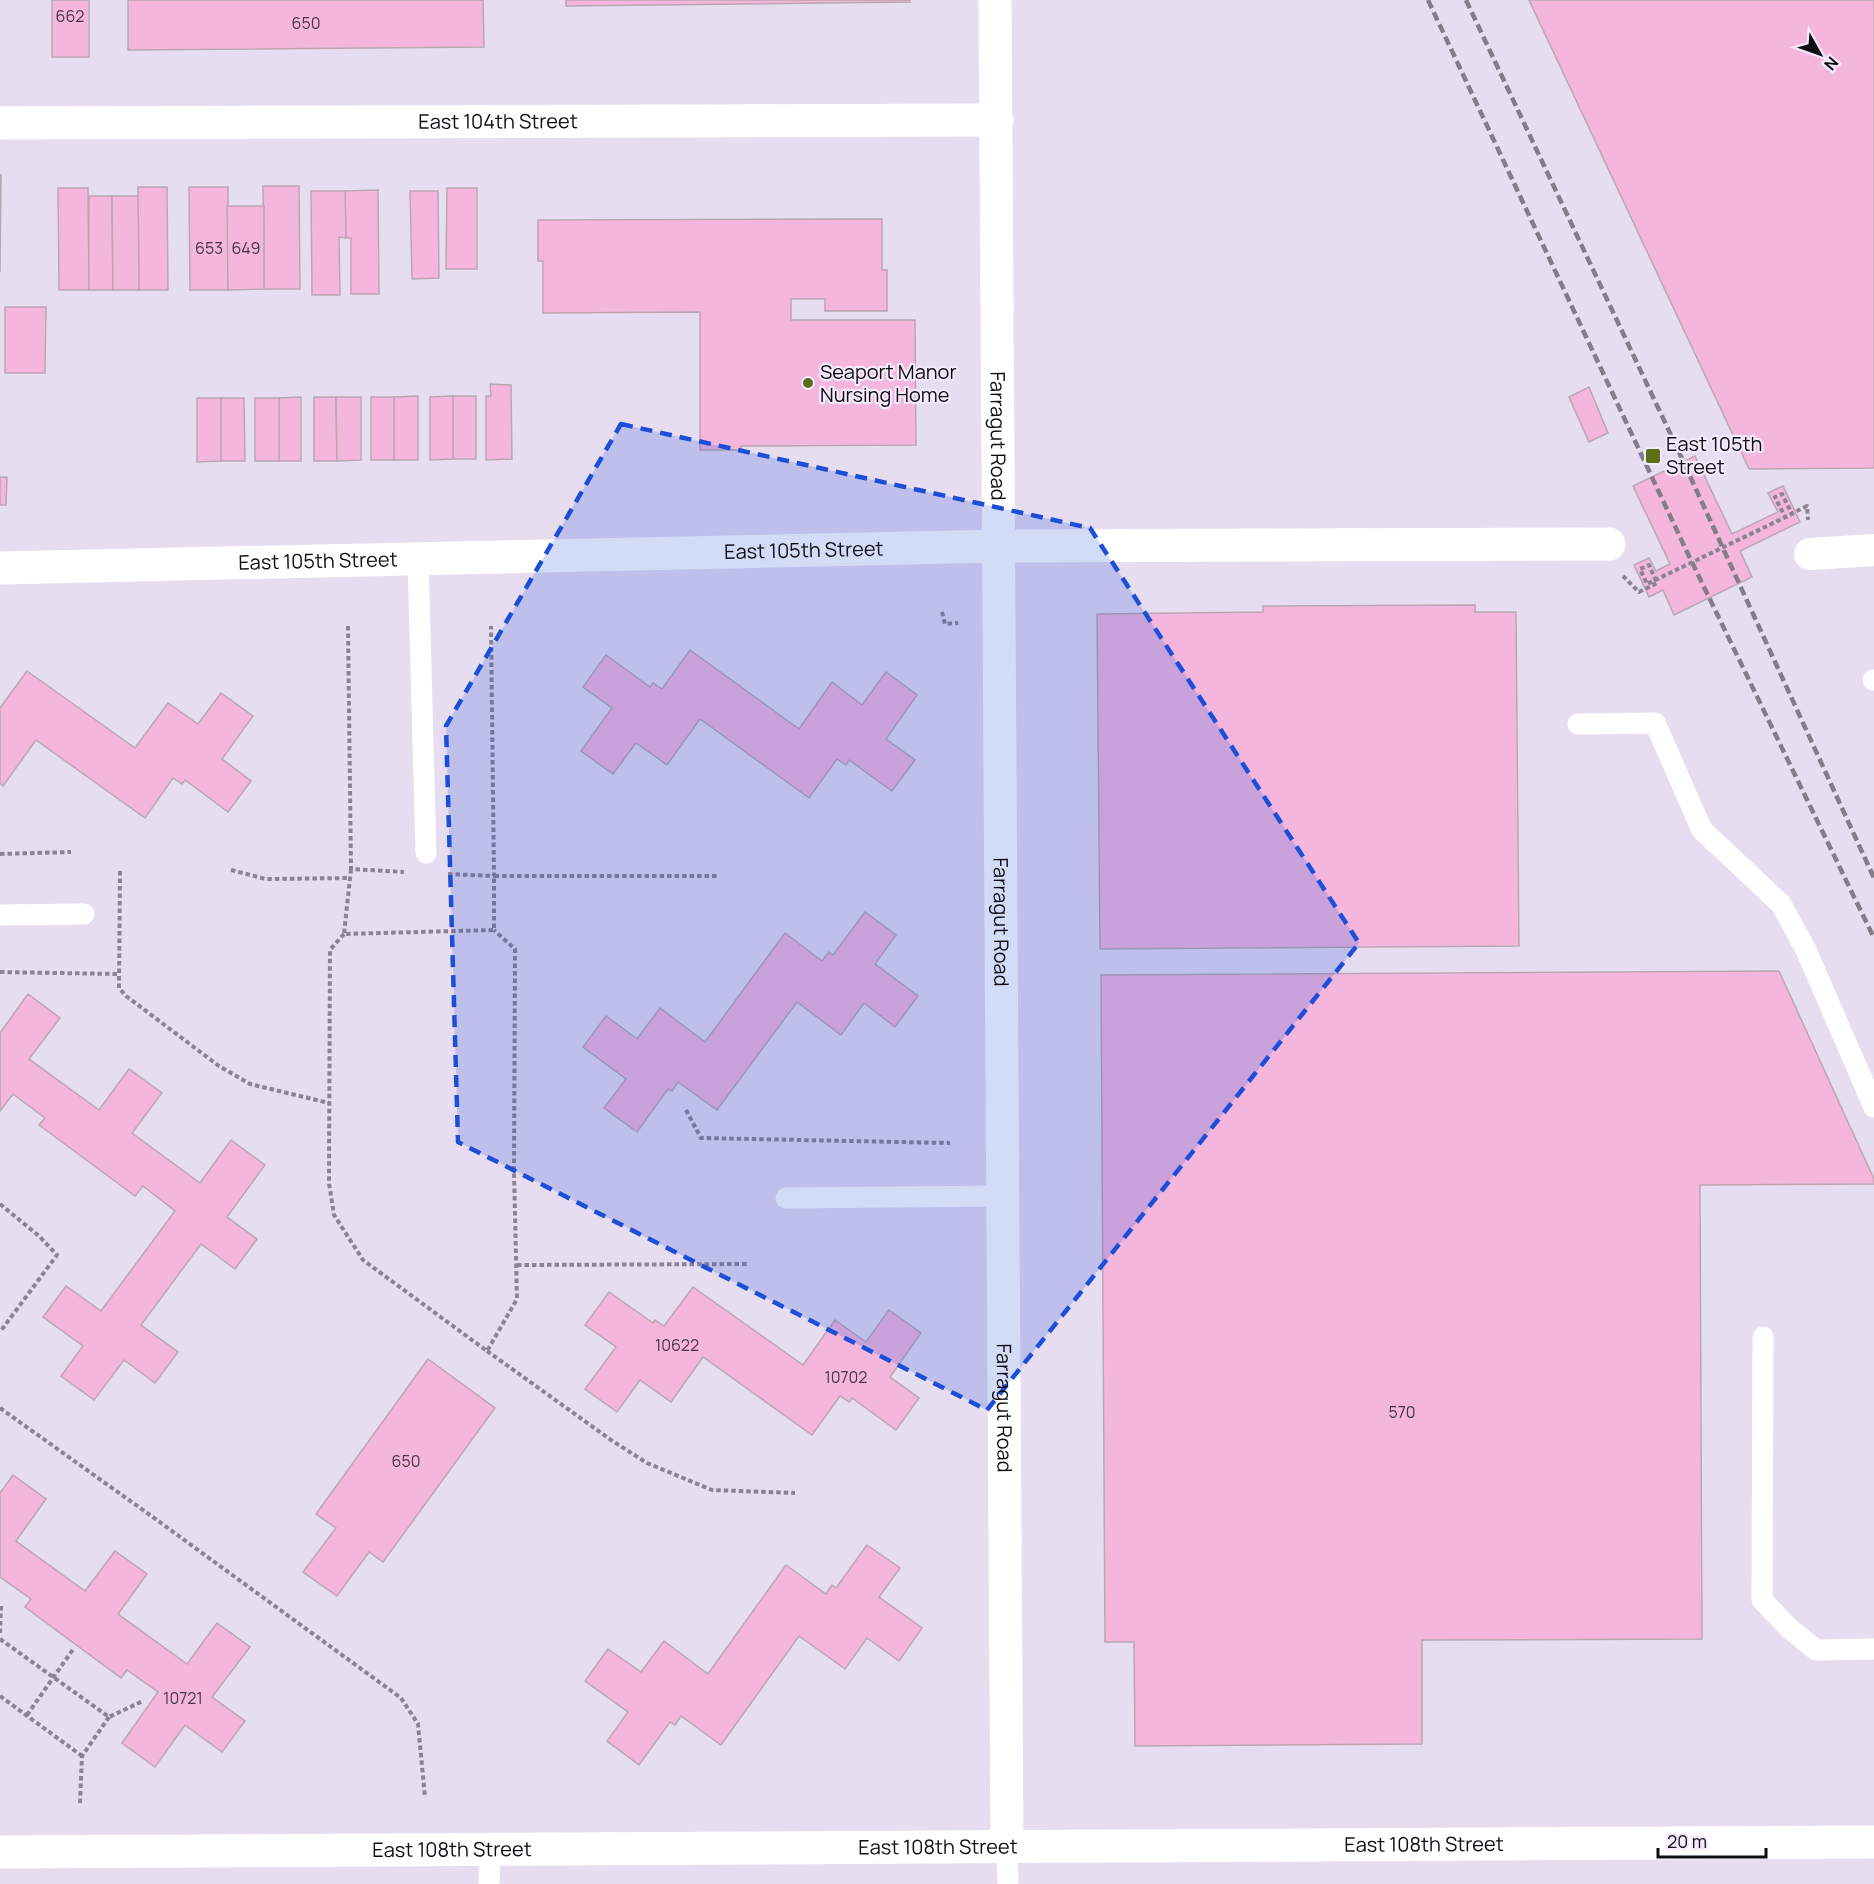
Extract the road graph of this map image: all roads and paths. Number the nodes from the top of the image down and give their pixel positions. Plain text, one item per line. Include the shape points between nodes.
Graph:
1 (995, 0) edge
2 (996, 120) junction
3 (0, 123) edge
4 (1795, 512) dead end
5 (1609, 544) dead end
6 (999, 546) junction
7 (1874, 550) edge
8 (1810, 554) dead end
9 (418, 559) junction
10 (0, 568) edge
11 (1645, 589) dead end
12 (942, 612) dead end
13 (958, 623) dead end
14 (1578, 724) dead end
15 (71, 852) dead end
16 (426, 853) dead end
17 (0, 854) edge
18 (351, 869) dead end
19 (231, 870) dead end
20 (120, 871) dead end
21 (719, 876) dead end
22 (350, 878) junction
23 (84, 914) dead end
24 (0, 915) edge
25 (494, 930) junction
26 (344, 934) junction
27 (0, 972) edge
28 (119, 974) junction
29 (329, 1104) junction
30 (1874, 1107) edge
31 (686, 1110) dead end
32 (950, 1143) dead end
33 (1003, 1196) junction
34 (786, 1198) dead end
35 (0, 1204) edge
36 (749, 1264) dead end
37 (517, 1265) junction
38 (0, 1332) edge
39 (1763, 1337) dead end
40 (487, 1351) junction
41 (0, 1408) edge
42 (795, 1493) dead end
43 (1, 1606) edge
44 (0, 1633) edge
45 (0, 1639) edge
46 (75, 1648) dead end
47 (1874, 1649) edge
48 (54, 1678) junction
49 (0, 1696) edge
50 (143, 1701) dead end
51 (27, 1715) junction
52 (110, 1717) junction
53 (82, 1755) junction
54 (425, 1797) dead end
55 (80, 1803) dead end
56 (1874, 1842) edge
57 (1007, 1846) junction
58 (490, 1849) junction
59 (0, 1852) edge
60 (489, 1884) edge
61 (1008, 1884) edge

1 - 2 street, Farragut Road
2 - 3 street, East 104th Street
2 - 6 street, Farragut Road
4 - 11 path via 1785,517 1775,497 1782,494 1792,514 1647,584 1640,569 1649,565 1652,572 1657,583
5 - 6 street, East 105th Street
6 - 9 street, East 105th Street
6 - 33 street, Farragut Road
7 - 8 street
9 - 10 street, East 105th Street
9 - 16 lane
12 - 13 path via 945,624
14 - 30 lane via 1655,723 1702,830 1781,904 1806,950
15 - 17 path
18 - 22 path
19 - 22 path via 266,879
20 - 28 path
21 - 25 path via 494,876
22 - 26 path
23 - 24 lane
25 - 26 path
25 - 37 path via 515,949
26 - 29 path via 330,950
27 - 28 path
28 - 29 path via 119,988 126,996 219,1066 250,1084
29 - 40 path via 329,1183 334,1215 363,1260
31 - 32 path via 701,1138
33 - 34 lane
33 - 57 street, Farragut Road
35 - 38 path via 57,1255
36 - 37 path
37 - 40 path via 517,1299
39 - 47 lane via 1762,1600 1816,1650
40 - 42 path via 647,1463 712,1490
41 - 54 path via 401,1698 418,1724
43 - 44 path
45 - 48 path
46 - 48 path
48 - 51 path
48 - 52 path
49 - 51 path
50 - 52 path
51 - 53 path
52 - 53 path
53 - 55 path
56 - 57 street, East 108th Street
57 - 58 street, East 108th Street
57 - 61 lane
58 - 59 street, East 108th Street
58 - 60 lane

